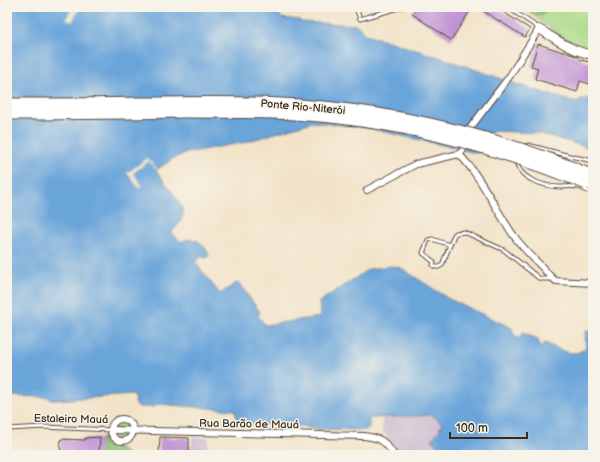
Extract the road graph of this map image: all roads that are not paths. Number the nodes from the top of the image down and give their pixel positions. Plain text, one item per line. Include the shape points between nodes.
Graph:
1 (358, 7) edge
2 (402, 7) edge
3 (507, 7) edge
4 (539, 28) junction
5 (593, 56) edge
6 (7, 104) edge
7 (7, 114) edge
8 (461, 152) junction
9 (593, 161) edge
10 (367, 190) dead end
11 (593, 193) edge
12 (450, 245) junction
13 (553, 279) junction
14 (593, 283) edge
15 (7, 429) edge
16 (111, 430) junction
17 (134, 430) junction
18 (394, 455) edge

1 - 2 lane via 356,8 360,19
3 - 4 lane
4 - 5 street via 567,46
4 - 8 street, bridge via 509,77 471,127
6 - 7 highway, Ponte Rio-Niterói, bridge via 257,103 352,111 438,126 468,134 569,166 588,179 453,140 391,126 332,118 258,112
8 - 10 street via 416,164
8 - 13 street via 515,237
9 - 11 lane via 528,145 517,152 516,162 520,172 526,177 544,184 578,187
12 - 12 lane via 439,267 435,267 433,260 422,254 428,240
12 - 13 lane via 456,233 464,232 504,250 540,279
13 - 14 street
15 - 16 lane, Estaleiro Mauá via 44,427
16 - 17 street, Estaleiro Mauá
16 - 17 street via 114,422 120,418 131,422
16 - 17 street via 115,439 122,442 132,437
17 - 18 street, Rua Barão de Mauá via 364,436 381,440

